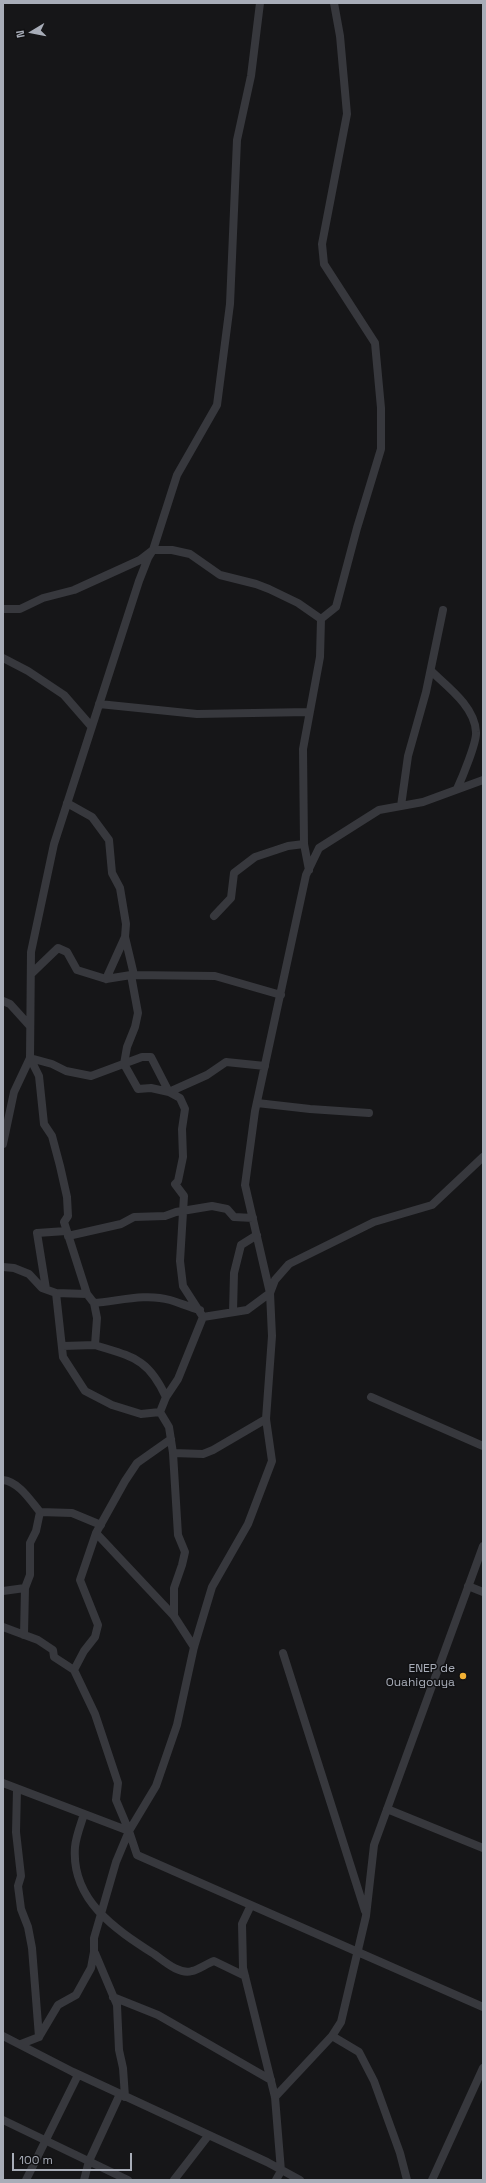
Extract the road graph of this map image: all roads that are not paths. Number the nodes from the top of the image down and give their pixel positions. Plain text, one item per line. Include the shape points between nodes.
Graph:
1 (260, 3) edge
2 (334, 3) edge
3 (154, 550) junction
4 (3, 608) edge
5 (443, 610) dead end
6 (321, 619) junction
7 (3, 658) edge
8 (431, 671) junction
9 (99, 704) junction
10 (309, 712) junction
11 (92, 726) junction
12 (483, 780) edge
13 (457, 789) junction
14 (66, 803) junction
15 (401, 806) junction
16 (304, 844) junction
17 (309, 870) junction
18 (214, 916) dead end
19 (125, 937) junction
20 (31, 974) junction
21 (133, 975) junction
22 (106, 979) junction
23 (281, 995) junction
24 (3, 1001) edge
25 (29, 1025) junction
26 (30, 1058) junction
27 (124, 1064) junction
28 (265, 1066) junction
29 (169, 1092) junction
30 (257, 1103) junction
31 (369, 1113) dead end
32 (3, 1144) edge
33 (483, 1157) edge
34 (182, 1211) junction
35 (253, 1218) junction
36 (67, 1233) junction
37 (256, 1235) junction
38 (3, 1267) edge
39 (46, 1289) junction
40 (56, 1293) junction
41 (270, 1293) junction
42 (87, 1294) junction
43 (94, 1303) junction
44 (234, 1312) junction
45 (201, 1313) junction
46 (95, 1345) junction
47 (63, 1346) junction
48 (166, 1397) junction
49 (371, 1397) dead end
50 (160, 1412) junction
51 (266, 1419) junction
52 (171, 1439) junction
53 (483, 1446) edge
54 (174, 1453) junction
55 (3, 1480) edge
56 (40, 1512) junction
57 (100, 1525) junction
58 (96, 1534) junction
59 (483, 1546) edge
60 (468, 1586) junction
61 (25, 1588) junction
62 (3, 1591) edge
63 (483, 1592) edge
64 (174, 1616) junction
65 (3, 1627) edge
66 (24, 1635) junction
67 (194, 1647) junction
68 (283, 1653) dead end
69 (74, 1670) junction
70 (3, 1783) edge
71 (17, 1789) junction
72 (387, 1809) junction
73 (84, 1814) junction
74 (128, 1831) junction
75 (483, 1848) edge
76 (251, 1905) junction
77 (101, 1915) junction
78 (366, 1916) junction
79 (94, 1952) junction
80 (359, 1952) junction
81 (245, 1976) junction
82 (113, 1997) junction
83 (483, 2007) edge
84 (3, 2036) edge
85 (39, 2036) junction
86 (332, 2036) junction
87 (21, 2044) junction
88 (483, 2068) edge
89 (78, 2075) junction
90 (271, 2080) junction
91 (123, 2096) junction
92 (275, 2098) junction
93 (3, 2120) edge
94 (208, 2136) junction
95 (45, 2140) junction
96 (89, 2162) junction
97 (281, 2171) junction
98 (26, 2180) edge
99 (84, 2180) edge
100 (128, 2180) edge
101 (174, 2180) edge
102 (276, 2180) edge
103 (300, 2180) edge
104 (407, 2180) edge
105 (432, 2180) edge

1 - 3 street via 251,76 237,140 230,304 217,405 177,475
2 - 6 street via 340,36 347,114 322,244 324,264 374,343 381,408 381,449 336,607
3 - 4 street via 140,560 74,590 43,598 20,609
3 - 6 street via 190,554 220,575 268,589 298,603
3 - 9 street via 139,581
5 - 8 street
6 - 10 street via 320,657 315,693
7 - 11 street via 64,695
8 - 13 street via 464,703 476,732
8 - 15 street via 408,756
9 - 10 street via 197,714
9 - 11 street
10 - 16 street via 303,749
11 - 14 street
12 - 13 street
13 - 15 street via 423,802
14 - 19 street via 92,817 109,840 112,873 120,888 126,924
14 - 20 street via 41,898 31,952
15 - 17 street via 379,810 319,848
16 - 17 street
16 - 18 street via 288,846 255,857 234,873 231,898
17 - 23 street
19 - 21 street
19 - 22 street
20 - 22 street via 58,948 67,952 77,970
20 - 25 street
21 - 22 street
21 - 23 street via 215,976
21 - 27 street via 138,1013
23 - 28 street
24 - 25 street via 10,1004
25 - 26 street
26 - 27 street via 66,1071 92,1076
26 - 32 street via 14,1092
26 - 36 street via 39,1076 44,1124 52,1136 65,1187 68,1216 64,1222
27 - 29 street via 138,1089 151,1088
27 - 29 street via 142,1057 151,1057
28 - 29 street via 226,1062 208,1075
28 - 30 street
29 - 34 street via 180,1098 185,1109 182,1129 183,1158 175,1184 184,1196
30 - 31 street
30 - 35 street via 245,1185
33 - 41 street via 432,1205 374,1222 289,1264 275,1280
34 - 35 street via 212,1206 227,1209 234,1216
34 - 36 street via 165,1216 134,1217 121,1224
34 - 45 street via 180,1261 183,1286
35 - 37 street
36 - 39 street via 37,1233
36 - 42 street
37 - 41 street
37 - 44 street via 240,1245 234,1273
38 - 39 street via 29,1274
39 - 40 street
40 - 42 street
40 - 47 street
41 - 44 street via 247,1310
41 - 51 street via 272,1336
42 - 43 street
43 - 45 street via 143,1297 170,1300
43 - 46 street via 97,1318
44 - 45 street
45 - 48 street via 178,1379
46 - 47 street
46 - 48 street via 129,1356 147,1367 157,1377
47 - 50 street via 63,1357 85,1391 112,1405 141,1414
48 - 50 street
49 - 53 street
50 - 52 street via 169,1427
51 - 54 street via 203,1454
51 - 67 street via 272,1461 248,1524 212,1587
52 - 54 street
52 - 57 street via 137,1463
54 - 64 street via 178,1535 185,1552 174,1588
55 - 56 street via 19,1487
56 - 57 street via 72,1514
56 - 61 street via 36,1531 30,1542 30,1575
57 - 58 street
58 - 64 street
58 - 69 street via 80,1580 98,1625 95,1637
59 - 60 street
60 - 63 street
60 - 72 street
61 - 62 street
61 - 66 street
64 - 67 street
65 - 66 street
66 - 69 street via 53,1650 54,1657
67 - 74 street via 177,1725 156,1786
68 - 78 street
69 - 74 street via 95,1714 118,1783 116,1800
70 - 71 street
71 - 73 street
71 - 85 street via 16,1832 21,1876 18,1886 21,1909 32,1948
72 - 75 street
72 - 78 street via 374,1845
73 - 74 street
73 - 77 street via 75,1847 78,1877 84,1893
74 - 76 street via 137,1855
74 - 77 street
76 - 80 street
76 - 81 street via 242,1924
77 - 79 street via 94,1938
77 - 81 street via 127,1937 179,1971 192,1972 214,1961
78 - 80 street
79 - 82 street
79 - 85 street via 91,1968 76,1995 58,2005
80 - 83 street
80 - 86 street via 342,2022
81 - 90 street
82 - 90 street via 158,2014
82 - 91 street via 117,2005
84 - 87 street
85 - 87 street
86 - 92 street
86 - 104 street via 359,2052 374,2081
87 - 89 street
88 - 105 street
89 - 91 street
89 - 95 street
90 - 92 street
91 - 94 street
91 - 96 street
92 - 97 street
93 - 95 street
94 - 97 street
94 - 101 street
95 - 96 street
95 - 98 street
96 - 99 street
96 - 100 street
97 - 102 street
97 - 103 street

